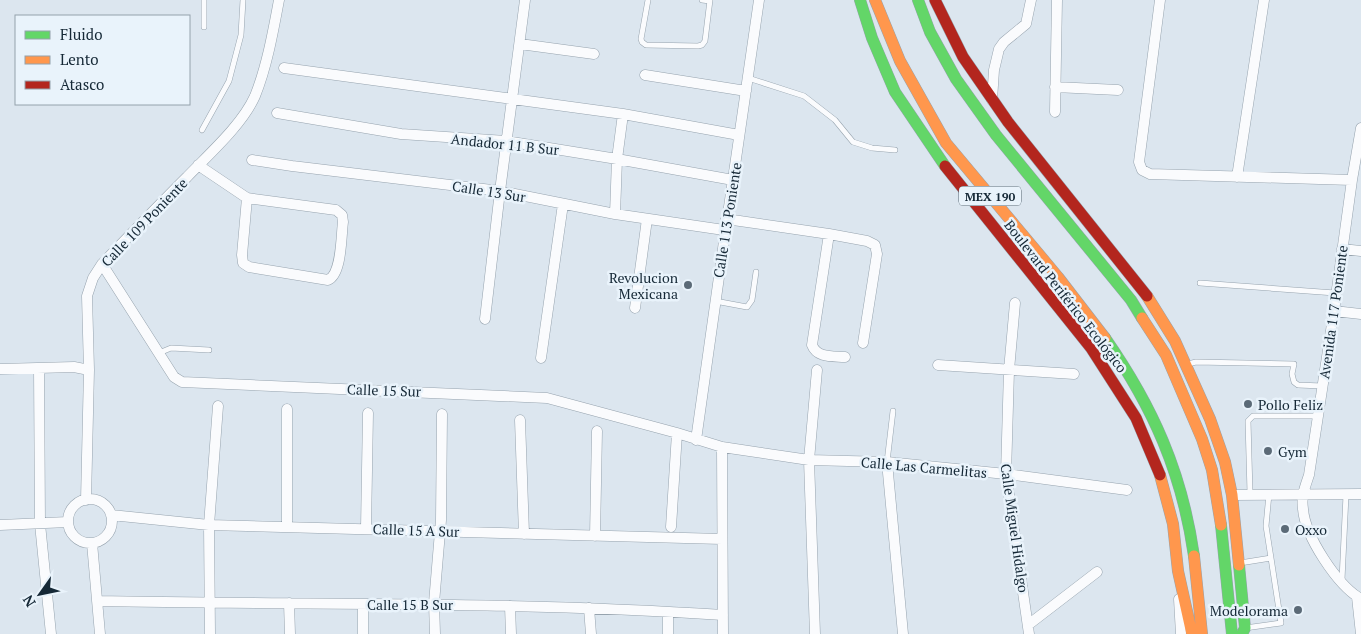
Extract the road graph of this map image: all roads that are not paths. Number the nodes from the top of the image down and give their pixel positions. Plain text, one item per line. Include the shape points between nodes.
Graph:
1 (204, 0) edge
2 (243, 0) edge
3 (279, 0) edge
4 (525, 0) edge
5 (648, 0) edge
6 (702, 0) edge
7 (759, 0) edge
8 (860, 0) edge
9 (874, 0) edge
10 (918, 0) edge
11 (935, 0) edge
12 (1031, 0) edge
13 (1056, 0) edge
14 (1160, 0) edge
15 (1264, 0) edge
16 (710, 1) edge
17 (204, 27) dead end
18 (520, 44) junction
19 (594, 54) dead end
20 (284, 68) dead end
21 (645, 75) dead end
22 (748, 78) junction
23 (1055, 86) junction
24 (1118, 90) dead end
25 (746, 91) junction
26 (512, 99) junction
27 (992, 100) junction
28 (1055, 112) dead end
29 (277, 113) dead end
30 (623, 114) junction
31 (1361, 128) edge
32 (202, 130) dead end
33 (740, 135) junction
34 (506, 141) junction
35 (895, 150) dead end
36 (617, 159) junction
37 (252, 160) dead end
38 (198, 165) junction
39 (1237, 177) junction
40 (733, 180) junction
41 (1352, 180) junction
42 (500, 192) junction
43 (247, 198) junction
44 (563, 204) junction
45 (615, 214) junction
46 (647, 219) junction
47 (726, 219) junction
48 (724, 230) junction
49 (829, 234) junction
50 (1342, 249) junction
51 (1361, 251) edge
52 (102, 264) junction
53 (756, 272) dead end
54 (1200, 283) dead end
55 (1336, 293) junction
56 (714, 301) junction
57 (1015, 303) dead end
58 (635, 308) dead end
59 (1334, 311) junction
60 (1361, 314) edge
61 (485, 319) dead end
62 (863, 343) dead end
63 (209, 350) dead end
64 (158, 353) junction
65 (845, 357) dead end
66 (541, 358) dead end
67 (938, 365) dead end
68 (1186, 365) junction
69 (39, 368) junction
70 (0, 369) edge
71 (89, 370) junction
72 (817, 370) dead end
73 (1009, 370) junction
74 (1074, 374) dead end
75 (1323, 386) junction
76 (218, 406) dead end
77 (287, 409) dead end
78 (893, 411) dead end
79 (368, 413) dead end
80 (442, 414) dead end
81 (1318, 416) junction
82 (520, 420) dead end
83 (596, 431) dead end
84 (677, 433) junction
85 (696, 440) junction
86 (722, 447) junction
87 (809, 460) junction
88 (887, 462) junction
89 (1006, 474) junction
90 (1127, 490) dead end
91 (1232, 494) junction
92 (1250, 494) junction
93 (1269, 494) junction
94 (1302, 494) junction
95 (1361, 494) edge
96 (1346, 495) junction
97 (86, 500) junction
98 (111, 514) junction
99 (68, 522) junction
100 (40, 524) junction
101 (209, 525) junction
102 (0, 526) edge
103 (286, 527) junction
104 (671, 527) dead end
105 (366, 528) junction
106 (440, 531) junction
107 (524, 534) junction
108 (596, 536) junction
109 (722, 539) junction
110 (92, 543) junction
111 (1271, 558) junction
112 (1240, 563) junction
113 (1178, 571) junction
114 (1097, 572) dead end
115 (1342, 583) junction
116 (1359, 598) edge
117 (96, 601) junction
118 (210, 603) junction
119 (289, 603) junction
120 (434, 603) junction
121 (363, 604) junction
122 (510, 606) junction
123 (589, 608) junction
124 (668, 612) junction
125 (723, 615) junction
126 (1028, 629) edge
127 (1243, 631) edge
128 (51, 634) edge
129 (100, 634) edge
130 (210, 634) edge
131 (290, 634) edge
132 (363, 634) edge
133 (435, 634) edge
134 (511, 634) edge
135 (591, 634) edge
136 (668, 634) edge
137 (723, 634) edge
138 (815, 634) edge
139 (903, 634) edge
140 (1181, 634) edge
141 (1192, 634) edge
142 (1202, 634) edge
143 (1232, 634) edge
144 (1361, 634) edge

1 - 17 lane
2 - 32 lane via 241,35 229,80
3 - 38 street, Calle 109 Poniente via 254,97 241,118
4 - 18 street
5 - 16 lane via 641,38 646,45 702,45
6 - 16 lane
7 - 22 street, Calle 113 Poniente
8 - 113 main road, Boulevard Periférico Ecológico via 895,92 941,162 1091,348 1136,418 1162,479 1173,524
9 - 142 main road, Boulevard Periférico Ecológico / MEX 190 via 894,49 950,150 1088,316 1147,406 1179,483 1194,551
10 - 143 main road, MEX 190 via 930,32 956,80 996,135 1131,300 1166,355 1212,470
11 - 27 main road via 963,57
12 - 27 street via 1026,24 1001,46 994,70
13 - 23 street
14 - 39 street via 1139,162 1142,170 1150,174
15 - 39 street
18 - 19 street
18 - 26 street
20 - 26 street
21 - 25 street
22 - 25 street, Calle 113 Poniente
22 - 35 lane via 804,96 835,120 853,142
23 - 24 street
23 - 28 street
25 - 33 street, Calle 113 Poniente
26 - 30 street
26 - 34 street
27 - 68 main road via 1144,292 1176,341
29 - 34 street, Andador 11 B Sur via 401,134
30 - 33 street
30 - 36 street
31 - 41 street, Avenida 117 Poniente
33 - 40 street, Calle 113 Poniente
34 - 36 street, Andador 11 B Sur
34 - 42 street
36 - 40 street, Andador 11 B Sur
36 - 45 street
37 - 42 street, Calle 13 Sur
38 - 43 street
38 - 52 street, Calle 109 Poniente
39 - 41 street
40 - 47 street, Calle 113 Poniente
41 - 50 street, Avenida 117 Poniente
42 - 44 street, Calle 13 Sur
42 - 61 street
43 - 43 street via 243,263 249,267 328,280 333,278 338,270 342,215 336,210
44 - 45 street, Calle 13 Sur
44 - 66 street
45 - 46 street, Calle 13 Sur
46 - 48 street, Calle 13 Sur
46 - 58 street
47 - 48 street, Calle 113 Poniente
47 - 49 street
48 - 56 street, Calle 113 Poniente
49 - 62 street via 875,245 877,254
49 - 65 street via 812,345 820,355
50 - 51 street
50 - 55 street, Avenida 117 Poniente
52 - 64 street, Calle 15 Sur
52 - 71 street, Calle 109 Poniente via 93,278 88,296
53 - 56 lane via 752,300 747,307
54 - 55 lane
55 - 59 street, Avenida 117 Poniente
56 - 85 street, Calle 113 Poniente
57 - 73 street, Calle Miguel Hidalgo
59 - 60 street
59 - 75 street, Avenida 117 Poniente
63 - 64 lane via 172,348
64 - 84 street, Calle 15 Sur via 174,378 182,382 547,398
67 - 73 street
68 - 75 lane via 1196,362 1294,364 1294,382
68 - 91 main road via 1210,419
69 - 70 street
69 - 71 street
69 - 100 street
71 - 97 street, Calle 109 Poniente
72 - 87 street
73 - 74 street
73 - 89 street, Calle Miguel Hidalgo
75 - 81 street, Avenida 117 Poniente
76 - 101 street
77 - 103 street
78 - 88 lane
79 - 105 street
80 - 106 street
81 - 92 lane via 1250,417
81 - 94 street, Avenida 117 Poniente via 1309,475
82 - 107 street
83 - 108 street
84 - 85 street, Calle 15 Sur
84 - 104 street
85 - 86 street, Calle 15 Sur
86 - 87 street, Calle Las Carmelitas
86 - 109 street
87 - 88 street, Calle Las Carmelitas
87 - 138 street
88 - 89 street, Calle Las Carmelitas
88 - 139 street
89 - 90 street, Calle Las Carmelitas
89 - 126 street, Calle Miguel Hidalgo
91 - 92 street
91 - 112 main road
92 - 93 street
93 - 94 street
93 - 111 lane via 1266,526
94 - 96 street
94 - 115 street via 1309,530
95 - 96 street
96 - 115 lane
97 - 98 street via 104,504
97 - 99 street via 75,505
98 - 101 street, Calle 15 A Sur
98 - 110 street via 110,530
99 - 100 street
99 - 110 street via 74,535
100 - 102 street
100 - 128 street
101 - 103 street, Calle 15 A Sur
101 - 118 street
103 - 105 street, Calle 15 A Sur
105 - 106 street, Calle 15 A Sur
106 - 107 street, Calle 15 A Sur
106 - 120 street
107 - 108 street, Calle 15 A Sur
108 - 109 street, Calle 15 A Sur
109 - 125 street
110 - 117 street
111 - 112 lane
111 - 127 lane via 1281,623
112 - 127 main road
113 - 140 street
113 - 141 main road, Boulevard Periférico Ecológico
114 - 126 street
115 - 116 street
116 - 144 street
117 - 118 street, Calle 15 B Sur
117 - 129 street
118 - 119 street, Calle 15 B Sur
118 - 130 street
119 - 121 street, Calle 15 B Sur
119 - 131 street
120 - 121 street, Calle 15 B Sur
120 - 122 street, Calle 15 B Sur
120 - 133 street
121 - 132 street
122 - 123 street, Calle 15 B Sur
122 - 134 street
123 - 124 street, Calle 15 B Sur
123 - 135 street
124 - 125 street, Calle 15 B Sur
124 - 136 street
125 - 137 street

